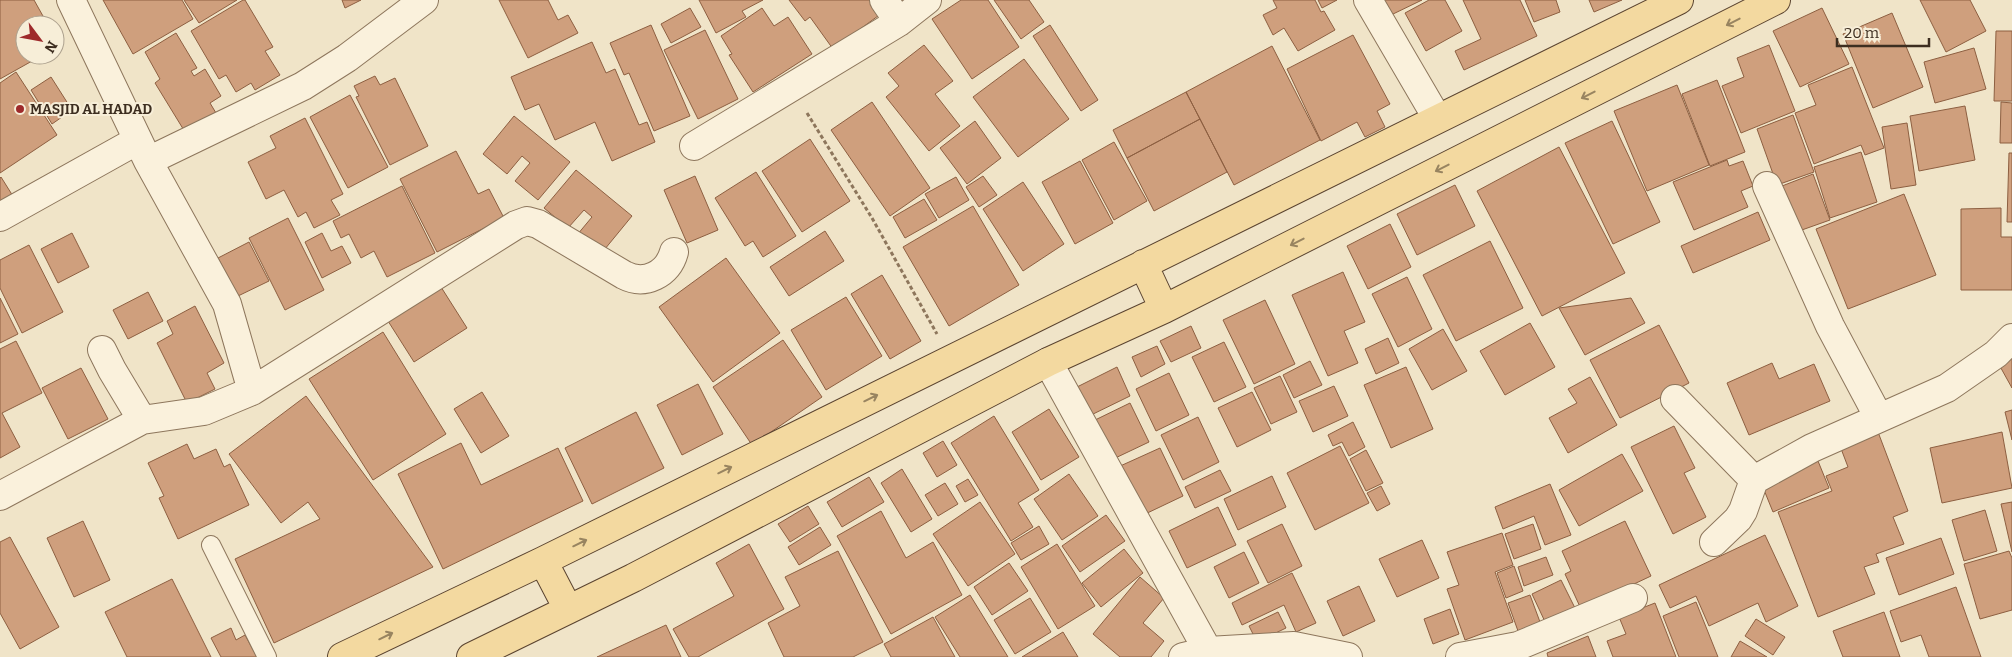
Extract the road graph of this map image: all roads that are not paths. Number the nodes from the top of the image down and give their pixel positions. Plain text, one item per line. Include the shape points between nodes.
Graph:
1 (71, 0) edge
2 (424, 0) edge
3 (927, 0) edge
4 (1368, 0) edge
5 (1679, 0) edge
6 (1776, 0) edge
7 (891, 11) edge
8 (1437, 118) junction
9 (694, 146) dead end
10 (144, 151) junction
11 (1767, 186) dead end
12 (0, 217) edge
13 (674, 252) dead end
14 (1144, 264) junction
15 (1164, 309) junction
16 (2012, 338) edge
17 (102, 350) dead end
18 (1048, 362) junction
19 (252, 390) junction
20 (1675, 399) dead end
21 (1879, 418) junction
22 (142, 420) junction
23 (1754, 480) junction
24 (0, 496) edge
25 (1714, 542) dead end
26 (211, 545) dead end
27 (543, 561) junction
28 (1633, 598) dead end
29 (568, 609) junction
30 (1196, 654) edge
31 (268, 657) edge
32 (342, 657) edge
33 (471, 657) edge
34 (1348, 657) edge
35 (1460, 657) edge

1 - 10 street
2 - 10 street via 347,58 303,86
3 - 7 street
4 - 8 street
5 - 8 main road
6 -> 15 main road
7 - 9 street via 791,87
8 - 14 main road
10 - 12 street
10 - 19 street via 227,304
11 - 21 street via 1830,326
13 - 19 street via 672,260 661,273 638,280 538,224 516,224
14 - 15 main road
27 -> 14 main road
15 - 18 main road
16 - 21 street via 1996,354 1947,388
17 - 22 street
18 - 29 main road
18 - 30 street
19 - 22 street via 204,411
20 - 23 street
21 - 23 street via 1812,448
22 - 24 street
23 - 25 street via 1738,519
26 - 31 lane
27 - 29 main road
32 -> 27 main road
28 - 35 street via 1518,646
29 - 33 main road
30 - 34 street via 1294,646

